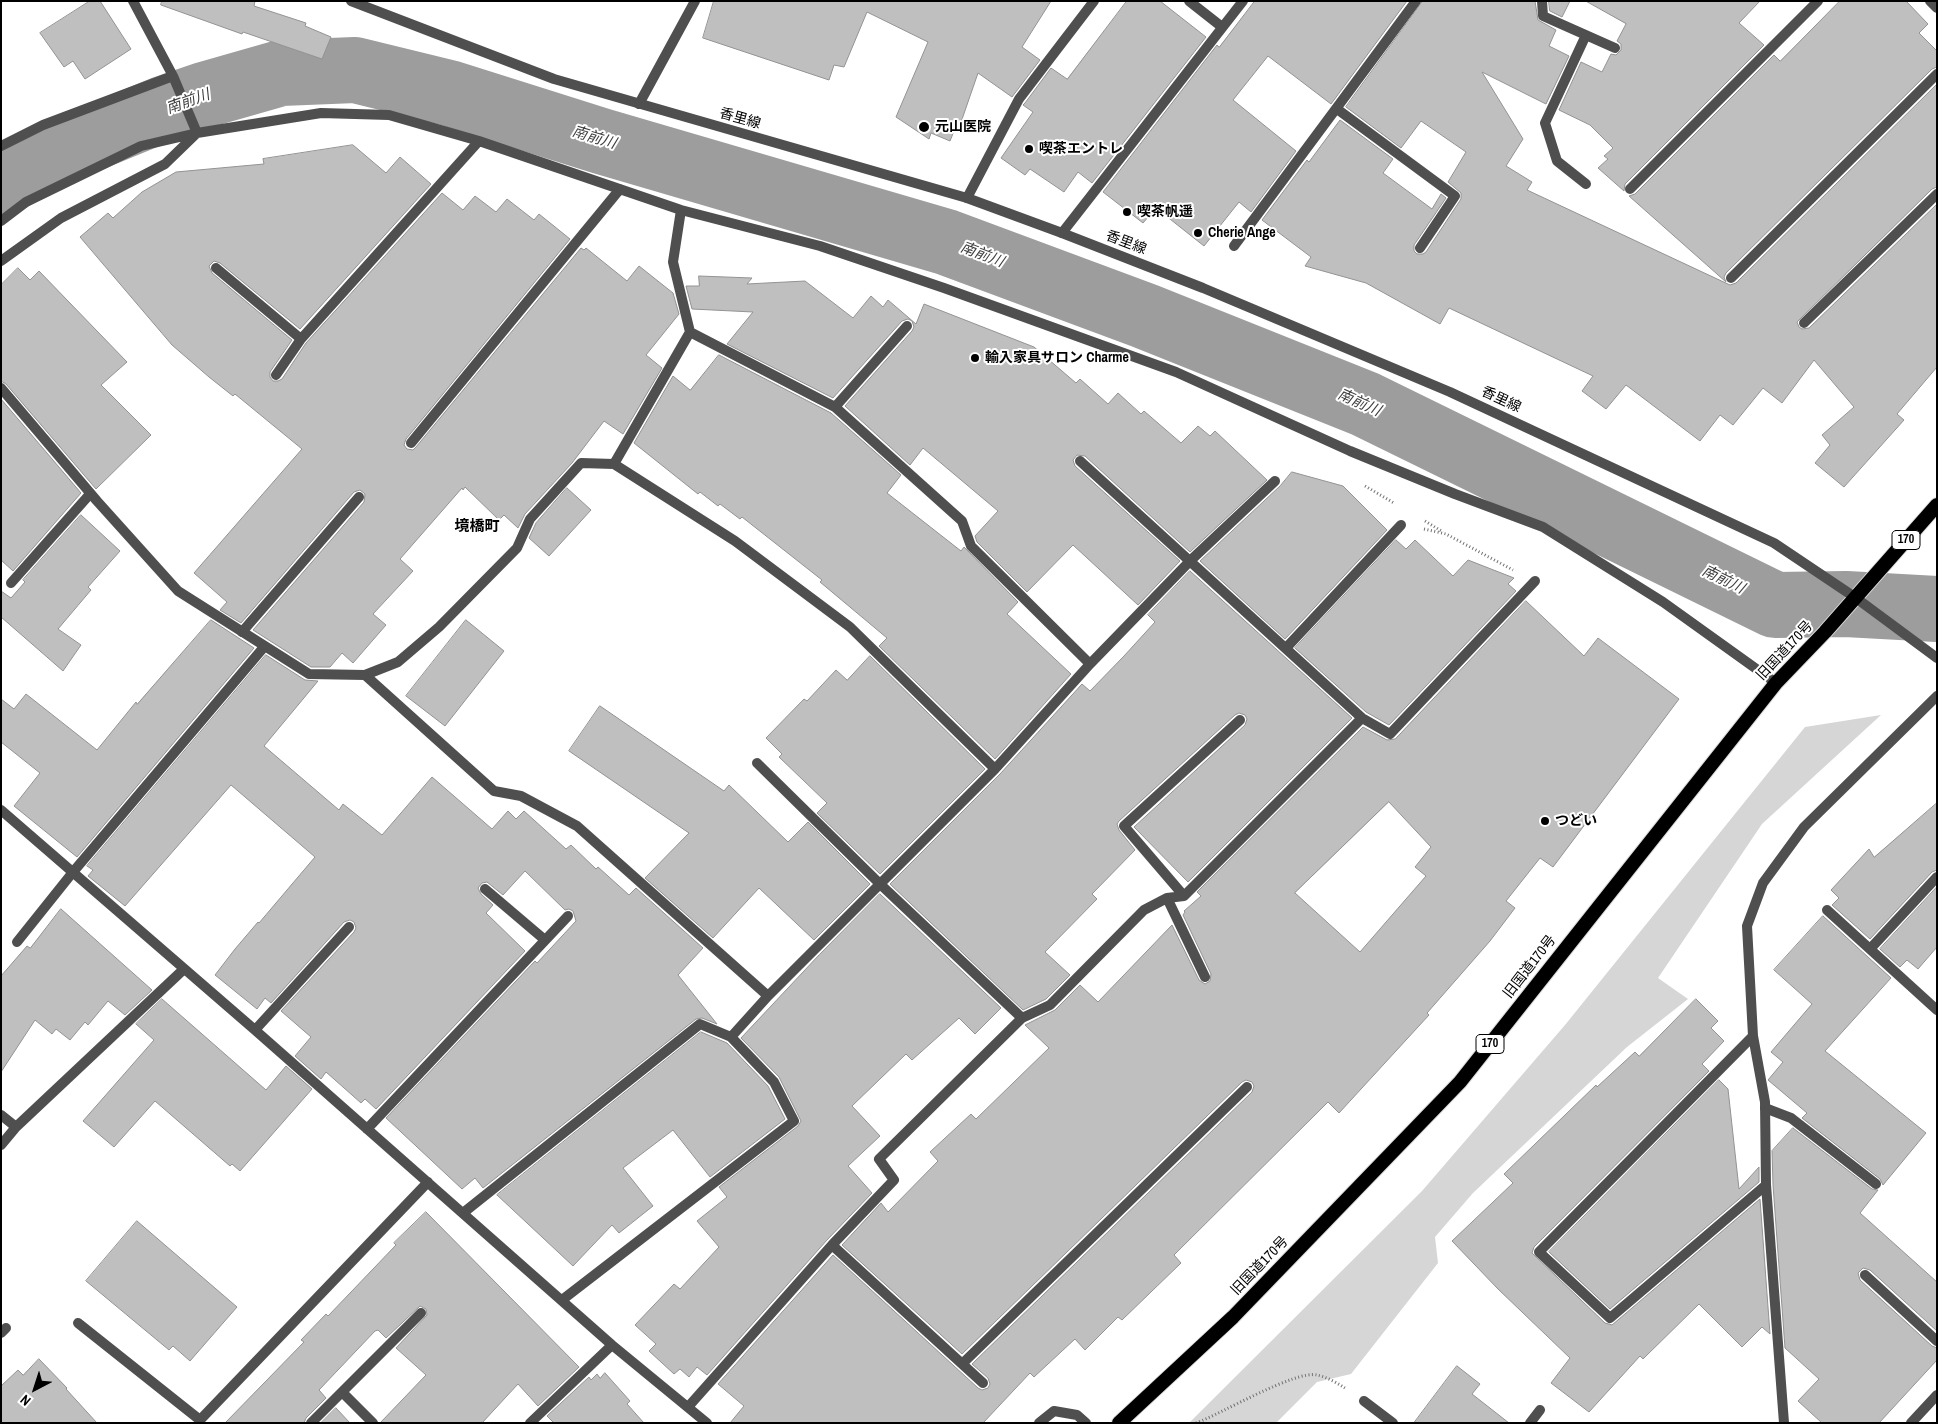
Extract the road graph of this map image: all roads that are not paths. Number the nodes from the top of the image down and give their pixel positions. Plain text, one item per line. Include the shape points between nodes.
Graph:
1 (351, 1) edge
2 (695, 1) edge
3 (1094, 1) edge
4 (1189, 1) edge
5 (1243, 1) edge
6 (1416, 1) edge
7 (1542, 1) edge
8 (1818, 1) edge
9 (1930, 1) edge
10 (135, 2) edge
11 (1937, 8) edge
12 (1222, 27) junction
13 (1586, 35) junction
14 (1615, 48) dead end
15 (1937, 74) edge
16 (173, 76) junction
17 (639, 104) junction
18 (1337, 109) junction
19 (197, 133) junction
20 (479, 141) junction
21 (1, 146) edge
22 (1586, 184) dead end
23 (620, 189) junction
24 (1630, 189) dead end
25 (1937, 194) edge
26 (967, 198) junction
27 (681, 210) junction
28 (1, 221) edge
29 (1062, 233) junction
30 (1234, 246) dead end
31 (1420, 248) dead end
32 (1, 261) edge
33 (216, 268) dead end
34 (1731, 278) dead end
35 (1804, 324) dead end
36 (907, 326) dead end
37 (690, 332) junction
38 (301, 339) junction
39 (276, 375) dead end
40 (1, 388) edge
41 (835, 407) junction
42 (411, 443) dead end
43 (1080, 461) dead end
44 (614, 464) junction
45 (1275, 481) dead end
46 (90, 494) junction
47 (359, 498) dead end
48 (1937, 505) edge
49 (1401, 525) road end
50 (1191, 560) junction
51 (1534, 581) road end
52 (11, 583) dead end
53 (1856, 598) junction
54 (242, 632) junction
55 (264, 647) junction
56 (1286, 648) junction
57 (1937, 658) edge
58 (1090, 664) junction
59 (364, 675) junction
60 (1776, 683) junction
61 (1937, 696) edge
62 (1362, 718) junction
63 (1240, 720) dead end
64 (757, 763) dead end
65 (995, 769) junction
66 (1, 810) edge
67 (73, 872) junction
68 (1937, 877) edge
69 (880, 884) junction
70 (485, 889) dead end
71 (1184, 896) junction
72 (1166, 898) junction
73 (1827, 910) dead end
74 (568, 916) dead end
75 (349, 926) dead end
76 (545, 940) junction
77 (17, 942) dead end
78 (1870, 949) junction
79 (184, 969) junction
80 (1206, 977) dead end
81 (768, 996) junction
82 (1937, 1010) edge
83 (1022, 1018) junction
84 (255, 1030) junction
85 (1753, 1036) junction
86 (731, 1037) junction
87 (1247, 1088) dead end
88 (1765, 1108) junction
89 (1, 1115) edge
90 (16, 1127) junction
91 (367, 1129) junction
92 (1, 1145) edge
93 (428, 1182) junction
94 (1876, 1184) dead end
95 (1766, 1185) junction
96 (463, 1213) junction
97 (832, 1245) junction
98 (1865, 1274) dead end
99 (562, 1300) junction
100 (421, 1313) dead end
101 (78, 1322) dead end
102 (1937, 1341) edge
103 (612, 1345) junction
104 (963, 1364) junction
105 (983, 1384) dead end
106 (342, 1392) junction
107 (1937, 1395) edge
108 (1364, 1401) road end
109 (688, 1407) junction
110 (1540, 1410) dead end
111 (311, 1423) edge
112 (373, 1423) edge
113 (530, 1423) edge
114 (707, 1423) edge
115 (1039, 1423) edge
116 (1086, 1423) edge
117 (1119, 1423) edge
118 (1393, 1423) edge
119 (1530, 1423) edge
120 (1784, 1423) edge
121 (1911, 1423) edge

1 - 17 street, 香里線 via 554,79
2 - 17 street
3 - 26 street via 1019,99
4 - 12 street
5 - 12 street
6 - 18 street
7 - 13 street via 1544,16
8 - 24 street
9 - 11 street
10 - 16 street
12 - 29 street
13 - 14 street
13 - 22 street via 1545,123 1557,160
15 - 34 street
16 - 19 street
16 - 21 street via 43,125
17 - 26 street, 香里線
18 - 30 street
18 - 31 street via 1455,196
19 - 20 street via 321,113 389,115
19 - 28 street via 141,146 26,202
19 - 32 street via 165,164 61,218
20 - 23 street
20 - 38 street
23 - 27 street
23 - 42 street
25 - 35 street
26 - 29 street, 香里線
27 - 37 street via 673,262
27 - 60 street via 820,246 1176,372 1350,451 1543,527 1662,602
29 - 53 street, 香里線 via 1203,288 1450,392 1774,543
33 - 38 street
36 - 41 street
37 - 41 street
37 - 44 street
38 - 39 street
40 - 46 street
41 - 58 street via 962,520 971,546
43 - 50 street
44 - 59 street via 581,463 530,519 517,548 439,627 398,662
44 - 65 street via 735,541 850,627
45 - 50 street
46 - 52 street
46 - 54 street via 178,591
47 - 54 street
48 - 53 highway, 旧国道170号 / 170
49 - 56 street
50 - 56 street
50 - 58 street
51 - 62 street via 1390,734
53 - 57 street, 香里線
53 - 60 highway, 旧国道170号 / 170
54 - 55 street
55 - 59 street via 309,674
55 - 67 street
56 - 62 street
58 - 65 street
59 - 81 street via 494,791 521,796 577,826
60 - 117 highway, 旧国道170号 / 170 via 1460,1082 1233,1317
61 - 85 street via 1804,827 1763,884 1747,926
62 - 71 street
63 - 71 street via 1124,826
64 - 69 street
65 - 69 street
66 - 67 street
67 - 77 street
67 - 79 street
68 - 78 street
69 - 81 street
69 - 83 street
70 - 76 street
71 - 72 street
72 - 80 street
72 - 83 street via 1144,910 1050,1005
73 - 78 street
74 - 76 street
75 - 84 street
76 - 91 street
78 - 82 street
79 - 84 street
79 - 90 street
81 - 86 street
83 - 97 street via 879,1159 894,1180
84 - 91 street
85 - 88 street
85 - 95 street via 1540,1252 1610,1318
86 - 96 street via 700,1024
86 - 99 street via 774,1082 794,1121
87 - 104 street
88 - 94 street via 1791,1118
88 - 95 street
89 - 90 street
90 - 92 street
91 - 93 street
93 - 96 street
93 - 101 street via 200,1420
95 - 120 street
96 - 99 street
97 - 104 street
97 - 109 street
98 - 102 street
99 - 103 street
100 - 106 street
103 - 109 street
103 - 113 street
104 - 105 street
106 - 111 street
106 - 112 street
107 - 121 street
108 - 118 street
109 - 114 street
110 - 119 street
115 - 116 street via 1054,1411 1077,1415

